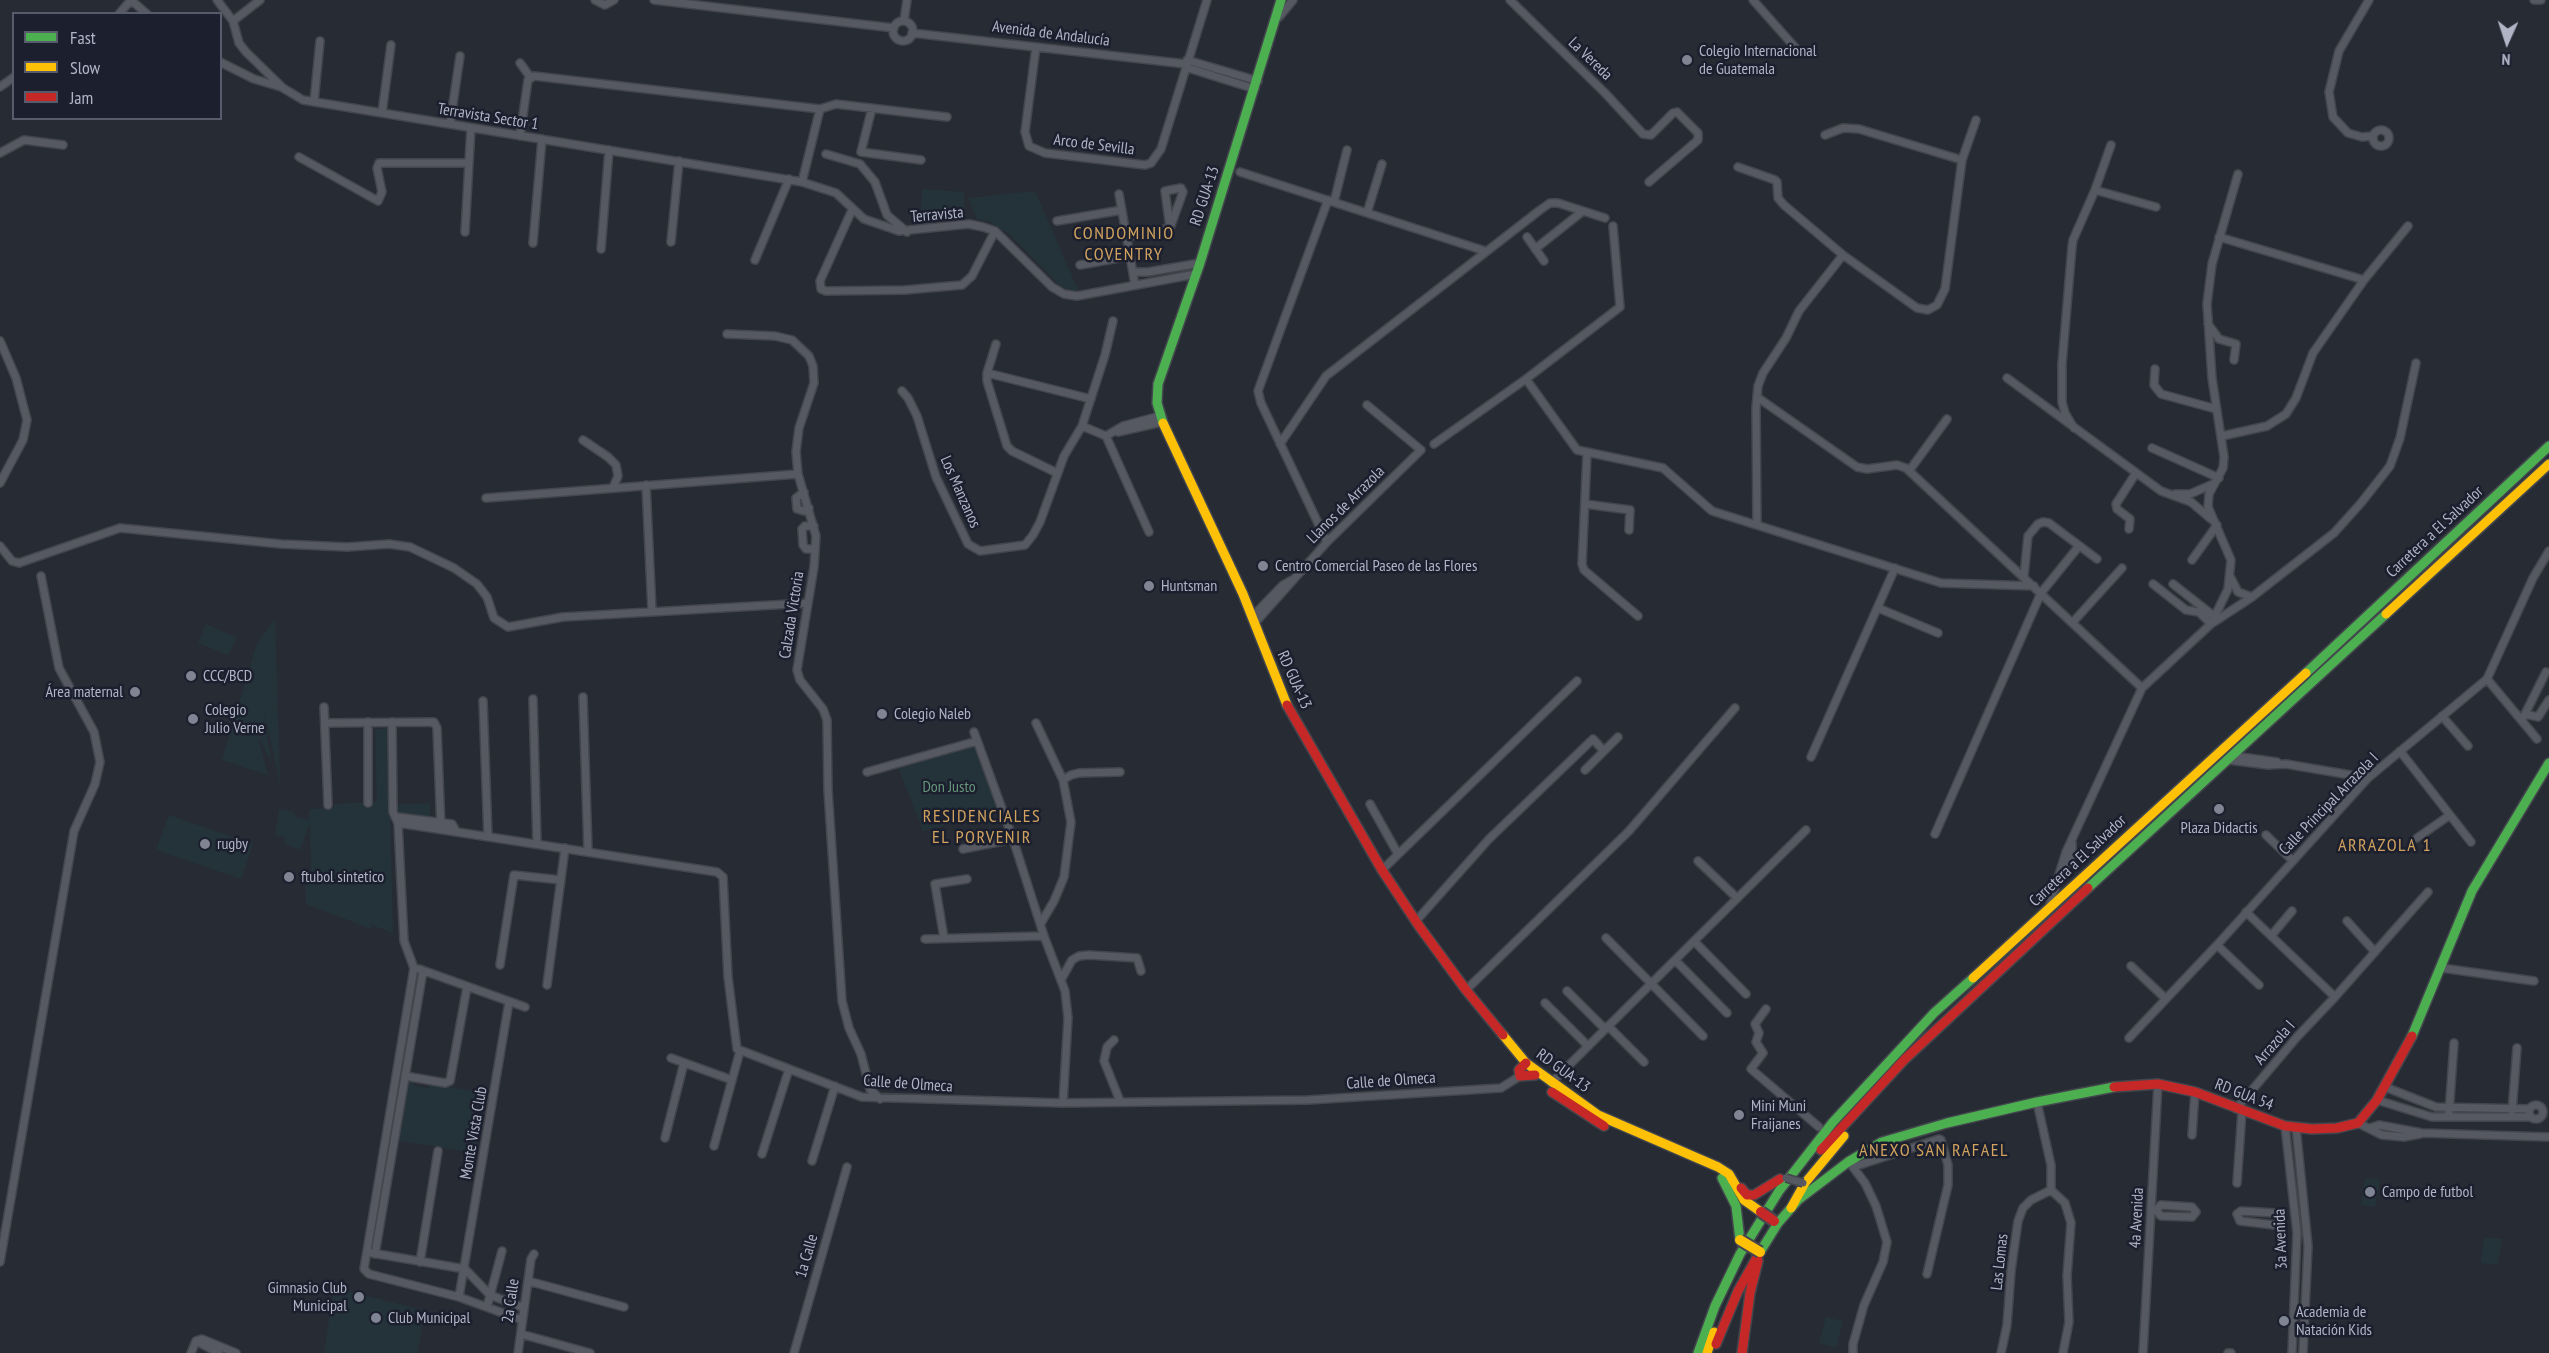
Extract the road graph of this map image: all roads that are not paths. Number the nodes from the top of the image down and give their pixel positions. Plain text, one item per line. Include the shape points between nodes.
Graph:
1 (131, 0) edge
2 (217, 0) edge
3 (260, 0) edge
4 (595, 0) edge
5 (614, 0) edge
6 (654, 0) edge
7 (907, 0) edge
8 (1207, 0) edge
9 (1281, 0) edge
10 (1293, 0) edge
11 (1510, 0) edge
12 (1753, 0) edge
13 (1767, 0) edge
14 (2369, 0) edge
15 (2534, 0) edge
16 (2541, 0) edge
17 (1764, 10) junction
18 (121, 12) edge
19 (145, 12) edge
20 (1277, 19) junction
21 (232, 21) junction
22 (904, 21) junction
23 (894, 28) junction
24 (912, 33) junction
25 (320, 41) dead end
26 (391, 45) dead end
27 (1036, 47) junction
28 (1800, 52) dead end
29 (460, 56) dead end
30 (222, 63) edge
31 (520, 63) dead end
32 (1186, 64) junction
33 (12, 78) edge
34 (531, 78) junction
35 (1256, 85) junction
36 (0, 87) edge
37 (284, 88) junction
38 (314, 102) junction
39 (872, 108) junction
40 (819, 109) junction
41 (382, 113) junction
42 (947, 117) dead end
43 (1976, 120) dead end
44 (450, 124) junction
45 (471, 128) junction
46 (1825, 135) dead end
47 (520, 136) junction
48 (2373, 136) dead end
49 (542, 139) junction
50 (63, 145) dead end
51 (2110, 145) dead end
52 (609, 150) junction
53 (1347, 150) dead end
54 (0, 153) edge
55 (826, 154) dead end
56 (299, 157) dead end
57 (921, 160) dead end
58 (1962, 160) junction
59 (679, 161) junction
60 (469, 163) junction
61 (1382, 164) dead end
62 (1738, 167) dead end
63 (1240, 172) dead end
64 (2238, 174) dead end
65 (789, 179) junction
66 (802, 182) junction
67 (1649, 182) dead end
68 (2095, 190) junction
69 (1119, 194) dead end
70 (1331, 201) junction
71 (2156, 207) dead end
72 (852, 210) junction
73 (1122, 210) junction
74 (1583, 211) junction
75 (1367, 213) junction
76 (1605, 218) dead end
77 (1057, 221) dead end
78 (1613, 226) dead end
79 (2408, 226) dead end
80 (1170, 228) junction
81 (907, 231) junction
82 (995, 231) junction
83 (465, 232) dead end
84 (1127, 237) junction
85 (1527, 237) dead end
86 (2219, 237) junction
87 (672, 242) dead end
88 (532, 243) dead end
89 (601, 249) dead end
90 (1535, 249) junction
91 (1485, 251) junction
92 (1843, 255) junction
93 (1130, 256) junction
94 (755, 260) dead end
95 (1544, 261) dead end
96 (1080, 265) dead end
97 (1165, 269) junction
98 (1198, 269) junction
99 (1133, 272) junction
100 (1148, 272) junction
101 (1167, 279) junction
102 (2364, 280) junction
103 (1135, 285) junction
104 (1113, 321) dead end
105 (2208, 324) junction
106 (727, 334) dead end
107 (0, 341) edge
108 (996, 344) dead end
109 (2234, 360) dead end
110 (2416, 363) dead end
111 (2155, 369) dead end
112 (987, 373) junction
113 (2007, 378) dead end
114 (1526, 379) junction
115 (902, 391) dead end
116 (1757, 397) junction
117 (1090, 399) junction
118 (1367, 405) dead end
119 (2216, 409) junction
120 (1161, 419) junction
121 (1947, 419) dead end
122 (1082, 426) junction
123 (2074, 428) junction
124 (1109, 434) junction
125 (2222, 436) junction
126 (583, 440) dead end
127 (1280, 444) junction
128 (1434, 444) dead end
129 (2549, 446) edge
130 (2152, 448) dead end
131 (1587, 454) junction
132 (2549, 464) edge
133 (1908, 471) junction
134 (1057, 473) junction
135 (798, 474) junction
136 (2136, 474) junction
137 (2219, 478) junction
138 (0, 483) edge
139 (2213, 484) junction
140 (646, 485) junction
141 (614, 488) junction
142 (804, 492) junction
143 (2172, 494) junction
144 (486, 498) dead end
145 (1585, 504) junction
146 (809, 508) junction
147 (1757, 524) junction
148 (2217, 525) junction
149 (814, 526) junction
150 (2129, 529) dead end
151 (1629, 530) dead end
152 (1149, 532) dead end
153 (1327, 542) junction
154 (0, 546) edge
155 (2079, 546) junction
156 (815, 549) junction
157 (2548, 556) edge
158 (2097, 559) dead end
159 (2192, 560) dead end
160 (1895, 568) junction
161 (2122, 568) dead end
162 (40, 576) dead end
163 (2024, 576) junction
164 (2231, 577) junction
165 (2153, 584) dead end
166 (2173, 584) dead end
167 (2034, 586) junction
168 (2041, 593) junction
169 (2252, 597) junction
170 (808, 603) junction
171 (1878, 608) junction
172 (652, 611) junction
173 (1638, 616) dead end
174 (1253, 620) junction
175 (2213, 621) junction
176 (2073, 622) junction
177 (1938, 633) dead end
178 (2546, 672) dead end
179 (2487, 679) junction
180 (1577, 681) dead end
181 (2142, 688) junction
182 (583, 698) dead end
183 (533, 699) dead end
184 (2549, 700) edge
185 (483, 701) dead end
186 (324, 707) dead end
187 (1735, 708) dead end
188 (2442, 716) junction
189 (2524, 717) junction
190 (368, 722) junction
191 (392, 722) junction
192 (325, 723) junction
193 (1036, 723) dead end
194 (974, 732) dead end
195 (1618, 737) dead end
196 (2537, 739) dead end
197 (977, 741) junction
198 (2468, 746) dead end
199 (2400, 751) junction
200 (1604, 752) junction
201 (1811, 757) dead end
202 (2232, 758) junction
203 (2549, 763) edge
204 (1585, 770) dead end
205 (867, 772) dead end
206 (1120, 772) dead end
207 (2368, 778) junction
208 (1063, 780) junction
209 (368, 802) dead end
210 (1370, 804) dead end
211 (328, 805) dead end
212 (2450, 815) junction
213 (397, 820) junction
214 (441, 825) junction
215 (1806, 830) dead end
216 (1935, 834) dead end
217 (2266, 835) dead end
218 (488, 837) junction
219 (2417, 838) dead end
220 (1013, 839) junction
221 (2471, 842) dead end
222 (537, 844) junction
223 (566, 848) junction
224 (963, 849) dead end
225 (588, 851) junction
226 (2111, 851) junction
227 (1398, 854) junction
228 (1698, 861) dead end
229 (2293, 861) junction
230 (1382, 870) junction
231 (968, 879) dead end
232 (561, 880) junction
233 (2428, 892) dead end
234 (1737, 898) junction
235 (2066, 908) junction
236 (2292, 911) dead end
237 (2247, 912) junction
238 (2052, 914) junction
239 (2036, 920) junction
240 (1416, 921) junction
241 (2347, 921) dead end
242 (1041, 923) junction
243 (1044, 936) junction
244 (2271, 936) junction
245 (944, 938) junction
246 (1606, 938) dead end
247 (925, 939) dead end
248 (1694, 941) junction
249 (2217, 945) junction
250 (2375, 952) junction
251 (1675, 960) junction
252 (500, 965) dead end
253 (2132, 966) dead end
254 (414, 968) junction
255 (2442, 968) junction
256 (423, 970) junction
257 (1141, 971) dead end
258 (1062, 978) junction
259 (2534, 981) dead end
260 (1652, 983) junction
261 (547, 985) dead end
262 (2259, 985) dead end
263 (466, 987) junction
264 (1980, 987) junction
265 (1466, 990) junction
266 (1567, 990) dead end
267 (1959, 992) junction
268 (1746, 994) dead end
269 (2336, 997) junction
270 (2166, 999) junction
271 (510, 1002) junction
272 (1545, 1003) dead end
273 (525, 1007) dead end
274 (1766, 1009) dead end
275 (1727, 1013) dead end
276 (1934, 1013) junction
277 (1943, 1022) junction
278 (1607, 1028) junction
279 (1703, 1036) dead end
280 (2129, 1038) dead end
281 (1114, 1040) dead end
282 (2454, 1043) dead end
283 (1588, 1046) junction
284 (2517, 1048) dead end
285 (740, 1051) junction
286 (671, 1058) dead end
287 (1644, 1062) dead end
288 (684, 1063) junction
289 (1521, 1065) junction
290 (788, 1072) junction
291 (405, 1076) junction
292 (732, 1080) junction
293 (1547, 1084) junction
294 (2158, 1084) junction
295 (835, 1086) junction
296 (2122, 1086) junction
297 (2385, 1087) junction
298 (2195, 1092) junction
299 (880, 1099) junction
300 (2377, 1100) junction
301 (1120, 1101) junction
302 (2037, 1102) junction
303 (1063, 1103) junction
304 (2449, 1109) junction
305 (2239, 1110) junction
306 (2546, 1110) edge
307 (2512, 1113) junction
308 (2531, 1113) junction
309 (2448, 1118) junction
310 (2358, 1123) junction
311 (2290, 1126) junction
312 (1819, 1127) junction
313 (2155, 1131) junction
314 (2192, 1135) dead end
315 (2549, 1137) edge
316 (385, 1138) junction
317 (665, 1138) dead end
318 (394, 1139) junction
319 (714, 1146) dead end
320 (438, 1151) dead end
321 (762, 1154) dead end
322 (812, 1161) dead end
323 (1851, 1165) junction
324 (846, 1167) dead end
325 (1729, 1174) junction
326 (1782, 1178) junction
327 (1823, 1182) junction
328 (1804, 1183) junction
329 (2237, 1183) dead end
330 (2051, 1190) junction
331 (1791, 1208) junction
332 (2153, 1210) junction
333 (1759, 1211) junction
334 (2279, 1219) junction
335 (2295, 1219) junction
336 (1776, 1222) junction
337 (1740, 1240) junction
338 (502, 1251) dead end
339 (366, 1252) junction
340 (1760, 1252) junction
341 (375, 1254) junction
342 (534, 1254) dead end
343 (0, 1262) edge
344 (420, 1262) junction
345 (465, 1269) junction
346 (1927, 1274) dead end
347 (528, 1281) junction
348 (1738, 1291) junction
349 (1750, 1293) junction
350 (490, 1295) junction
351 (459, 1297) junction
352 (487, 1307) junction
353 (624, 1307) dead end
354 (524, 1308) junction
355 (522, 1320) junction
356 (524, 1335) junction
357 (196, 1341) junction
358 (1711, 1351) edge
359 (1695, 1352) edge
360 (191, 1353) edge
361 (219, 1353) edge
362 (236, 1353) edge
363 (518, 1353) edge
364 (590, 1353) edge
365 (794, 1353) edge
366 (1742, 1353) edge
367 (1853, 1353) edge
368 (2001, 1353) edge
369 (2063, 1353) edge
370 (2143, 1353) edge
371 (2292, 1353) edge
372 (2303, 1353) edge

1 - 18 street
1 - 19 street
2 - 21 street, Terravista Sector 1
3 - 21 street
4 - 5 street via 605,5
6 - 23 street
7 - 22 street
8 - 32 street
9 - 20 main road, RD GUA-13
10 - 20 street
11 - 67 street, La Vereda via 1643,134 1651,135 1677,112 1699,136
12 - 17 street
13 - 17 street
14 - 48 street via 2339,51 2329,92 2333,117 2348,133
15 - 16 street
17 - 28 street
20 - 35 main road, RD GUA-13
21 - 37 street, Terravista Sector 1 via 239,43
22 - 23 street
22 - 24 street via 910,24
23 - 24 street via 900,40 906,40
24 - 27 street, Avenida de Andalucía
25 - 38 street
26 - 41 street
27 - 32 street, Avenida de Andalucía
27 - 32 street, Arco de Sevilla via 1025,138 1029,146 1045,153 1144,165 1151,163 1161,149
29 - 44 street
30 - 37 street
31 - 34 street
32 - 35 street, Avenida de Andalucía
33 - 36 street
34 - 40 street
34 - 47 street
35 - 98 main road, RD GUA-13
37 - 38 street, Terravista Sector 1 via 298,98
38 - 41 street, Terravista Sector 1
39 - 40 street via 836,104
39 - 42 street
39 - 57 street via 861,152
40 - 66 street
41 - 44 street, Terravista Sector 1
43 - 58 street
44 - 45 street, Terravista Sector 1
45 - 47 street, Terravista Sector 1
45 - 60 street
46 - 58 street via 1843,128 1859,129
47 - 49 street, Terravista Sector 1
49 - 52 street, Terravista Sector 1
49 - 88 street
50 - 54 street via 24,140
51 - 68 street
52 - 59 street, Terravista Sector 1
52 - 89 street
53 - 70 street
55 - 81 street via 860,164 875,182 887,215
56 - 60 street via 378,201 382,192 379,163
58 - 92 street via 1946,289 1937,305 1919,310
59 - 65 street, Terravista Sector 1
59 - 87 street
60 - 83 street
61 - 75 street
62 - 92 street via 1775,180 1778,198 1784,205
63 - 70 street
64 - 86 street
65 - 66 street, Terravista Sector 1
65 - 94 street
66 - 72 street, Terravista via 836,193
68 - 71 street
68 - 123 street via 2073,240 2067,299 2062,402
69 - 73 street
70 - 75 street
70 - 127 street via 1259,385 1261,403
72 - 81 street, Terravista via 868,221
72 - 82 street via 820,281 821,289 826,291 962,285 972,276
73 - 77 street
73 - 84 street
74 - 76 street
74 - 90 street
74 - 91 street via 1550,203
75 - 91 street
78 - 114 street via 1620,307
79 - 102 street
80 - 80 street via 1183,192 1181,188 1165,191
80 - 84 street
81 - 82 street, Terravista via 969,225
82 - 103 street via 1064,294 1077,296
84 - 93 street
85 - 90 street
86 - 102 street
86 - 105 street via 2208,294
90 - 95 street
91 - 127 street via 1326,376
92 - 116 street via 1798,311 1763,373
93 - 96 street
93 - 99 street
97 - 98 street
97 - 100 street
97 - 101 street
98 - 101 street
98 - 120 main road, RD GUA-13 via 1158,384
99 - 100 street
99 - 103 street
100 - 103 street
101 - 103 street
102 - 125 street via 2313,353 2286,414 2267,426
104 - 117 street, Los Manzanos
105 - 109 street via 2219,339 2235,343
105 - 119 street
106 - 135 street, Calzada Victoria via 792,340 809,356 814,383 799,428
107 - 138 street via 16,378 27,420 23,440
108 - 112 street
110 - 169 street via 2390,466 2334,533
111 - 119 street via 2154,385 2161,394
112 - 117 street
112 - 134 street via 1006,446
113 - 123 street
114 - 128 street
114 - 131 street via 1574,447
115 - 134 street, Los Manzanos via 917,416 936,477 968,544 980,551 1025,545 1040,522
116 - 133 street via 1857,467 1897,465
116 - 147 street
117 - 122 street, Los Manzanos
118 - 153 street, Llanos de Arrazola via 1421,450
119 - 125 street
120 - 124 street via 1123,426
120 - 174 main road, RD GUA-13
121 - 133 street
122 - 124 street
122 - 134 street, Los Manzanos
123 - 136 street
124 - 152 street
125 - 137 street via 2224,457
126 - 141 street via 616,465
127 - 153 street
129 - 226 main road, Carretera a El Salvador
130 - 137 street
131 - 145 street
131 - 147 street via 1663,468 1712,511
132 - 202 main road, Carretera a El Salvador
133 - 163 street
135 - 140 street
135 - 142 street, Calzada Victoria
136 - 143 street
136 - 150 street via 2116,504 2130,519
137 - 139 street
139 - 143 street via 2190,494
139 - 148 street via 2208,507
140 - 141 street
140 - 172 street
141 - 144 street
142 - 146 street, Calzada Victoria
142 - 146 street via 796,498 797,509
143 - 148 street via 2191,502
145 - 151 street via 1628,508
145 - 173 street via 1584,570
146 - 149 street, Calzada Victoria
147 - 160 street
148 - 159 street
148 - 164 street via 2231,560
149 - 156 street, Calzada Victoria
149 - 156 street via 802,529 803,545
153 - 174 street, Llanos de Arrazola
154 - 172 street via 12,561 19,563 120,528 281,544 389,544 410,547 477,584 487,597 494,618 507,627 562,617
155 - 158 street
155 - 163 street via 2049,523 2038,524 2026,541
155 - 168 street
156 - 170 street, Calzada Victoria
157 - 179 street, Calle Principal Arrazola I
160 - 167 street via 1941,583
160 - 171 street
161 - 176 street
162 - 343 street via 59,668 94,732 100,762 95,784 74,831
163 - 167 street
164 - 169 street via 2238,592
164 - 175 street
165 - 175 street via 2186,609
166 - 175 street
167 - 168 street
168 - 176 street
168 - 216 street
169 - 175 street
170 - 172 street
170 - 299 street, Calzada Victoria via 797,669 827,720 842,1001 870,1089
171 - 177 street
171 - 201 street
174 - 230 main road, RD GUA-13 via 1282,696
175 - 181 street
176 - 181 street
178 - 189 street
179 - 188 street, Calle Principal Arrazola I
179 - 189 street
180 - 227 street
181 - 238 street via 2072,840 2072,855 2057,882
182 - 225 street
183 - 222 street
184 - 189 street via 2538,717
185 - 218 street
186 - 192 street
187 - 265 street via 1629,831
188 - 198 street
188 - 199 street, Calle Principal Arrazola I
189 - 196 street
190 - 191 street
190 - 192 street
190 - 209 street
191 - 213 street via 393,812
191 - 214 street via 431,721 436,725
192 - 211 street
193 - 208 street
194 - 197 street
195 - 200 street
197 - 205 street
197 - 220 street
199 - 207 street, Calle Principal Arrazola I
199 - 212 street
200 - 204 street
200 - 240 street via 1593,739 1489,839
202 - 207 street
202 - 235 main road, Carretera a El Salvador
203 - 255 main road via 2472,891
206 - 208 street via 1078,773
207 - 229 street, Calle Principal Arrazola I
208 - 242 street via 1071,822 1064,877
210 - 227 street
212 - 219 street
212 - 221 street
213 - 214 street
213 - 254 street via 404,941
214 - 218 street
215 - 234 street
217 - 229 street
218 - 222 street
220 - 224 street
220 - 242 street
222 - 223 street
223 - 225 street
223 - 232 street
225 - 285 street via 709,869 723,877 728,977 736,1049
226 - 235 main road via 2061,901
226 - 238 main road, Carretera a El Salvador
227 - 230 street
228 - 234 street
229 - 237 street, Calle Principal Arrazola I
230 - 240 main road, RD GUA-13
231 - 245 street via 935,884
232 - 252 street via 514,875
232 - 261 street
233 - 250 street, Arrazola I
234 - 248 street
235 - 238 main road, Carretera a El Salvador
236 - 244 street
237 - 244 street
237 - 249 street, Calle Principal Arrazola I
238 - 239 main road, Carretera a El Salvador
238 - 264 main road, Carretera a El Salvador
239 - 264 main road via 2039,930
239 - 267 main road, Carretera a El Salvador
240 - 265 main road, RD GUA-13
241 - 250 street
242 - 243 street
243 - 245 street
243 - 258 street
244 - 269 street
245 - 247 street
246 - 260 street
248 - 251 street
248 - 268 street
249 - 262 street
249 - 270 street, Calle Principal Arrazola I
250 - 269 street, Arrazola I
251 - 260 street
251 - 275 street
253 - 270 street
254 - 256 street
254 - 316 street
255 - 259 street
255 - 297 main road
256 - 263 street
256 - 291 street
257 - 258 street via 1137,958 1089,955 1072,960
258 - 303 street via 1068,1005
260 - 278 street
260 - 279 street
263 - 271 street
263 - 291 street, Monte Vista Club via 451,1080 446,1083
264 - 267 main road
264 - 277 main road, Carretera a El Salvador
265 - 289 main road, RD GUA-13
266 - 278 street
267 - 276 main road, Carretera a El Salvador
269 - 305 street, Arrazola I via 2297,1037
270 - 280 street, Calle Principal Arrazola I
271 - 273 street
271 - 345 street, Monte Vista Club
272 - 283 street
274 - 312 street via 1755,1024 1759,1033 1756,1042 1763,1053 1750,1069
276 - 312 main road via 1890,1051
276 - 359 main road, Carretera a El Salvador via 1833,1122 1779,1191 1732,1269
277 - 328 main road
277 - 358 main road, Carretera a El Salvador via 1848,1119 1785,1194 1739,1272
278 - 283 street
278 - 287 street
281 - 301 street via 1107,1047 1104,1061
282 - 304 street
283 - 293 street
284 - 307 street
285 - 290 street, Calle de Olmeca
285 - 292 street
286 - 288 street
288 - 292 street
288 - 317 street
289 - 293 main road
289 - 293 main road, RD GUA-13 via 1536,1069
289 - 301 street, Calle de Olmeca via 1501,1088 1241,1101
290 - 295 street, Calle de Olmeca
290 - 321 street
291 - 318 street
292 - 319 street
293 - 325 main road, RD GUA-13 via 1598,1115
293 - 337 main road, RD GUA-13 via 1592,1120 1709,1168 1724,1179 1736,1206
294 - 296 main road, RD GUA 54
294 - 298 main road, RD GUA 54
294 - 313 street, 4a Avenida
295 - 299 street, Calle de Olmeca via 862,1097
295 - 322 street
296 - 302 main road, RD GUA 54
296 - 313 street via 2153,1089
297 - 300 main road
297 - 304 street via 2429,1106
298 - 305 main road, RD GUA 54
298 - 314 street
299 - 303 street, Calle de Olmeca
300 - 309 street via 2426,1116
300 - 310 main road
301 - 303 street, Calle de Olmeca
302 - 323 main road, RD GUA 54 via 1893,1138
302 - 330 street via 2051,1165
304 - 307 street
304 - 309 street
305 - 311 main road, RD GUA 54
305 - 329 street
306 - 308 street via 2537,1105
306 - 308 street via 2540,1118
307 - 308 street
307 - 309 street
310 - 311 main road, RD GUA 54 via 2337,1128
310 - 315 street via 2389,1136 2422,1133
311 - 335 street, 3a Avenida
311 - 372 street, 3a Avenida via 2308,1245
312 - 326 main road
313 - 332 street, 4a Avenida
316 - 318 street
316 - 339 street
318 - 341 street
320 - 344 street, Monte Vista Club
323 - 327 main road, RD GUA 54
323 - 346 street via 1941,1140 1948,1165 1948,1185
323 - 367 street via 1873,1200 1887,1242 1883,1262 1864,1305
324 - 365 street, 1a Calle
325 - 326 main road via 1752,1196
325 - 333 main road via 1744,1200
326 - 328 street, bridge
326 - 333 main road
327 - 328 street
327 - 331 main road, RD GUA 54
328 - 331 main road
330 - 368 street, Las Lomas via 2031,1200 2018,1221
330 - 369 street via 2065,1203 2071,1223 2068,1322
331 - 336 main road, RD GUA 54
332 - 332 street via 2161,1216 2192,1217 2196,1212 2192,1207 2161,1205
332 - 370 street, 4a Avenida
333 - 336 main road, bridge
333 - 337 main road
334 - 334 street via 2275,1213 2237,1214 2240,1221 2274,1225
334 - 335 street
335 - 371 street, 3a Avenida
336 - 340 main road, RD GUA 54
337 - 340 main road, bridge
337 - 359 main road via 1701,1320
338 - 350 street
339 - 341 street
339 - 351 street via 364,1267 368,1273
340 - 348 main road, RD GUA 54
340 - 349 main road
341 - 344 street
342 - 347 street, 2a Calle
344 - 345 street
345 - 350 street
345 - 351 street, Monte Vista Club
347 - 353 street
347 - 354 street, 2a Calle
348 - 349 main road via 1747,1285
348 - 358 main road, RD GUA 54
349 - 366 main road
350 - 352 street
350 - 354 street
351 - 352 street
352 - 355 street
354 - 355 street, 2a Calle
355 - 356 street, 2a Calle
356 - 363 street, 2a Calle
356 - 364 street
357 - 360 street
357 - 361 street
357 - 362 street

